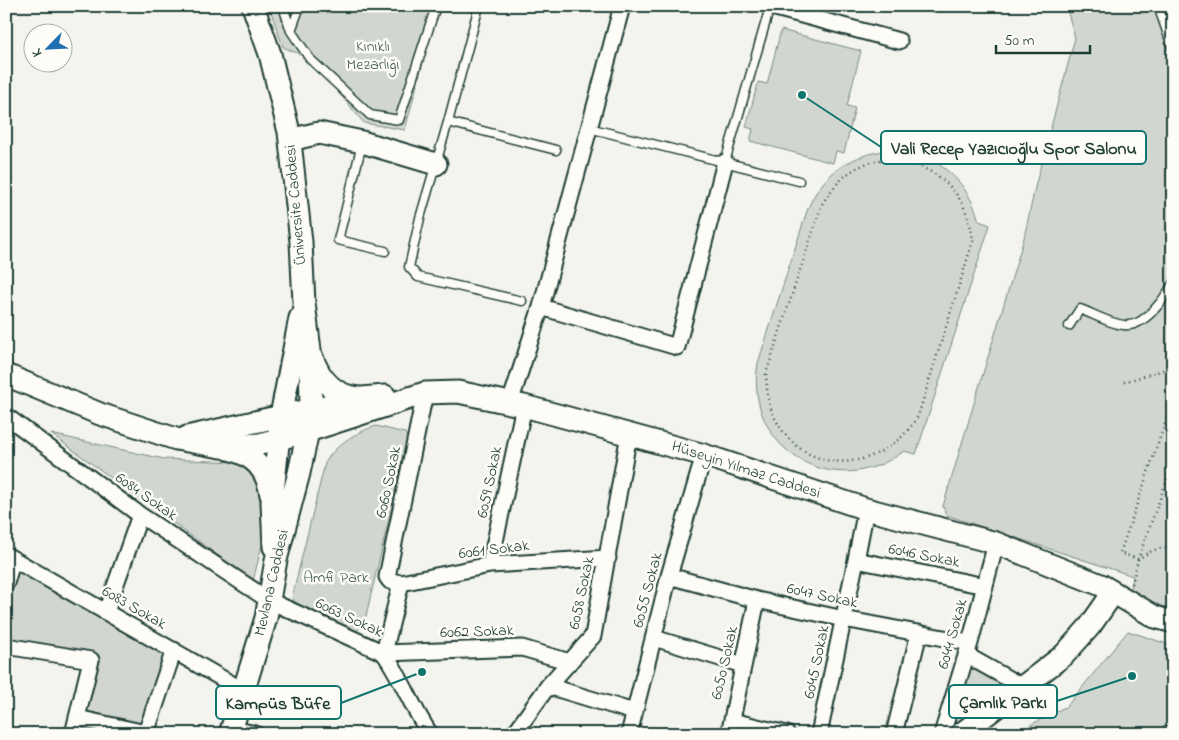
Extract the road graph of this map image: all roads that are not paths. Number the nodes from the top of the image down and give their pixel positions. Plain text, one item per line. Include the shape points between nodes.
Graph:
1 (253, 6) edge
2 (283, 6) edge
3 (300, 6) edge
4 (436, 6) edge
5 (479, 6) edge
6 (622, 6) edge
7 (769, 6) edge
8 (1158, 6) edge
9 (291, 31) junction
10 (899, 41) dead end
11 (1173, 49) edge
12 (448, 122) junction
13 (589, 128) junction
14 (290, 140) junction
15 (362, 142) junction
16 (556, 150) dead end
17 (725, 162) junction
18 (436, 164) junction
19 (799, 182) dead end
20 (385, 251) dead end
21 (1173, 284) edge
22 (522, 301) dead end
23 (304, 303) junction
24 (540, 307) junction
25 (1069, 326) dead end
26 (310, 350) junction
27 (6, 375) edge
28 (287, 378) junction
29 (425, 393) junction
30 (362, 398) junction
31 (517, 405) junction
32 (311, 409) junction
33 (6, 416) edge
34 (281, 416) junction
35 (232, 428) junction
36 (308, 431) junction
37 (629, 434) junction
38 (279, 438) junction
39 (176, 439) junction
40 (221, 447) junction
41 (704, 455) junction
42 (272, 502) junction
43 (866, 508) junction
44 (140, 515) junction
45 (996, 543) junction
46 (10, 557) edge
47 (608, 558) junction
48 (276, 560) junction
49 (856, 560) junction
50 (490, 565) junction
51 (669, 576) junction
52 (394, 580) junction
53 (6, 583) edge
54 (984, 586) junction
55 (1119, 596) junction
56 (758, 600) junction
57 (270, 601) junction
58 (106, 612) junction
59 (844, 619) junction
60 (1173, 622) edge
61 (919, 633) junction
62 (654, 638) junction
63 (6, 646) edge
64 (968, 649) junction
65 (174, 650) junction
66 (384, 653) junction
67 (570, 662) junction
68 (743, 665) junction
69 (548, 686) junction
70 (1023, 687) junction
71 (244, 691) junction
72 (634, 712) junction
73 (77, 718) junction
74 (730, 728) edge
75 (421, 730) edge
76 (231, 731) edge
77 (73, 734) edge
78 (256, 734) edge
79 (514, 734) edge
80 (629, 734) edge
81 (787, 734) edge
82 (819, 734) edge
83 (894, 734) edge
84 (942, 734) edge
85 (961, 734) edge

1 - 14 street, Üniversite Caddesi via 270,54
2 - 9 lane
3 - 9 lane
4 - 9 lane via 399,120 370,115 310,59
5 - 12 lane
6 - 13 street, 6059 Sokak
7 - 10 street
7 - 17 lane
8 - 11 lane
12 - 16 lane
12 - 18 lane
13 - 17 lane
13 - 24 street, 6059 Sokak
14 - 15 street via 319,133
14 - 23 street, Üniversite Caddesi
15 - 18 street
15 - 20 lane via 338,240
17 - 19 lane
17 - 24 street via 677,347
18 - 22 lane via 409,266 418,277
21 - 25 lane via 1164,300 1142,321 1125,326 1080,308
23 - 26 street, Üniversite Caddesi
23 - 28 street
24 - 31 street, 6059 Sokak
26 - 30 street via 330,388 344,396
26 - 32 street, Üniversite Caddesi
27 - 39 street via 100,414
28 - 34 street
28 - 35 street via 264,412
29 - 30 street
29 - 31 street, Hüseyin Yılmaz Caddesi via 458,392
29 - 36 street, Hüseyin Yılmaz Caddesi
29 - 52 street, 6060 Sokak
30 - 32 street
31 - 37 street, Hüseyin Yılmaz Caddesi
31 - 50 street, 6059 Sokak
32 - 34 street
32 - 36 street, Mevlana Caddesi
33 - 44 street, 6084 Sokak
34 - 35 street
34 - 38 street
35 - 39 street
36 - 38 street, Hüseyin Yılmaz Caddesi
36 - 48 street, Mevlana Caddesi
37 - 41 street, Hüseyin Yılmaz Caddesi
37 - 47 street, 6058 Sokak
38 - 40 street via 248,446
38 - 42 street
39 - 40 street
40 - 42 street via 258,462
41 - 43 street, Hüseyin Yılmaz Caddesi
41 - 51 street, 6055 Sokak
42 - 48 street
43 - 45 street, Hüseyin Yılmaz Caddesi
43 - 49 street, 6045 Sokak
44 - 57 street, 6084 Sokak
44 - 58 street
45 - 54 street, 6044 Sokak
45 - 55 street, Hüseyin Yılmaz Caddesi via 1101,585
46 - 53 street
46 - 58 street, 6083 Sokak
47 - 50 street, 6061 Sokak
47 - 67 street, 6058 Sokak via 593,636
48 - 57 street, Mevlana Caddesi
49 - 54 street, 6046 Sokak
49 - 59 street, 6045 Sokak
50 - 52 street, 6061 Sokak
51 - 56 street, 6047 Sokak
51 - 62 street, 6055 Sokak
52 - 66 street, 6060 Sokak
54 - 64 street, 6044 Sokak
55 - 60 street, Hüseyin Yılmaz Caddesi via 1155,617
55 - 70 street via 1064,655
56 - 59 street, 6047 Sokak
56 - 68 street, 6050 Sokak
57 - 66 street, 6063 Sokak
57 - 71 street, Mevlana Caddesi
58 - 65 street, 6083 Sokak
59 - 61 street, 6047 Sokak
59 - 82 street, 6045 Sokak
61 - 64 street, 6047 Sokak
61 - 83 street
62 - 68 street
62 - 72 street, 6055 Sokak
63 - 73 street via 91,660
64 - 70 street, 6047 Sokak
64 - 84 street, 6044 Sokak
65 - 71 street, 6083 Sokak
65 - 73 street via 146,733
66 - 67 street, 6062 Sokak via 522,648
66 - 75 street, 6063 Sokak via 395,669
67 - 69 street, 6058 Sokak
68 - 74 street, 6050 Sokak
69 - 72 street
69 - 79 street, 6058 Sokak
70 - 85 street
71 - 76 street, Mevlana Caddesi
72 - 80 street, 6055 Sokak
73 - 77 street
74 - 81 street
76 - 78 street

